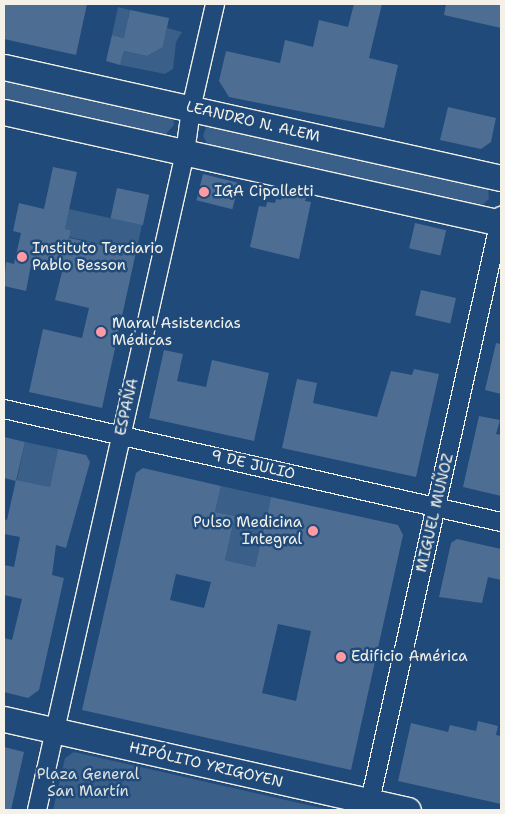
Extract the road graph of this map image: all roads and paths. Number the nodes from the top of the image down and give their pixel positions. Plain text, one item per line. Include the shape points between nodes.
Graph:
1 (215, 4) edge
2 (4, 67) edge
3 (191, 109) junction
4 (4, 112) edge
5 (185, 153) junction
6 (501, 178) edge
7 (501, 220) edge
8 (4, 409) edge
9 (121, 436) junction
10 (436, 507) junction
11 (501, 522) edge
12 (4, 719) edge
13 (55, 731) junction
14 (369, 806) edge
15 (37, 810) edge
16 (408, 810) edge

1 - 3 street, ESPAÑA
2 - 3 main road, LEANDRO N. ALEM
3 - 5 street, ESPAÑA
3 - 6 main road, LEANDRO N. ALEM
4 - 5 main road
5 - 7 main road
5 - 9 street, ESPAÑA
7 - 10 street, MIGUEL MUÑOZ
8 - 9 street, 9 DE JULIO
9 - 10 street, 9 DE JULIO
9 - 13 street, ESPAÑA
10 - 11 street, 9 DE JULIO
10 - 14 street, MIGUEL MUÑOZ
12 - 13 main road, HIPÓLITO YRIGOYEN
13 - 14 main road, HIPÓLITO YRIGOYEN
13 - 15 street, ESPAÑA
14 - 16 main road, HIPÓLITO YRIGOYEN

